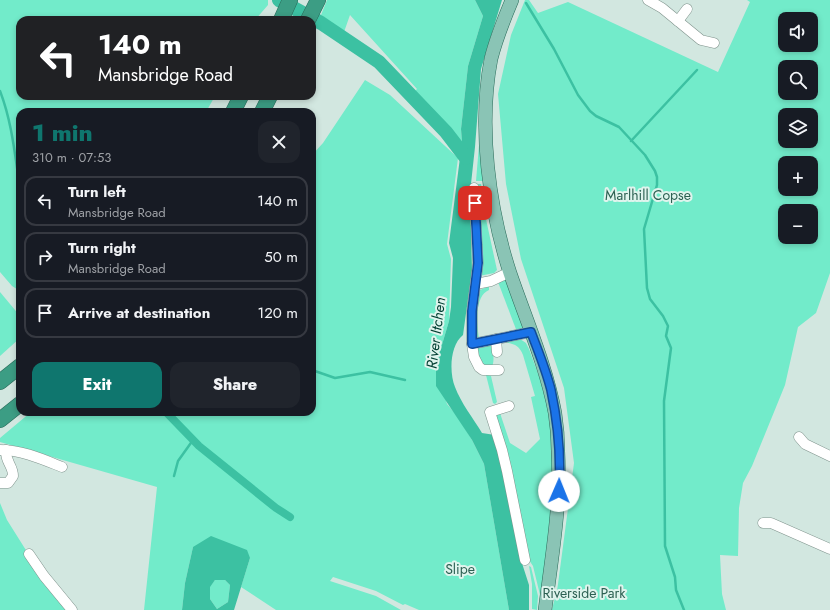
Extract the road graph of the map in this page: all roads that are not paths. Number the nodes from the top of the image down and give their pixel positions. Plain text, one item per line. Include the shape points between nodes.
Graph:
1 (290, 0) edge
2 (318, 0) edge
3 (512, 0) edge
4 (648, 0) edge
5 (688, 9) dead end
6 (283, 16) edge
7 (310, 16) edge
8 (678, 22) junction
9 (714, 43) dead end
10 (474, 188) dead end
11 (510, 272) junction
12 (476, 284) junction
13 (531, 332) junction
14 (496, 340) junction
15 (472, 344) junction
16 (497, 352) dead end
17 (16, 369) edge
18 (500, 370) dead end
19 (0, 382) edge
20 (509, 406) dead end
21 (16, 407) edge
22 (0, 420) edge
23 (799, 437) dead end
24 (3, 450) edge
25 (830, 456) edge
26 (62, 467) dead end
27 (0, 483) edge
28 (763, 523) dead end
29 (830, 549) edge
30 (29, 554) dead end
31 (526, 560) dead end
32 (72, 610) edge
33 (544, 610) edge

1 - 6 highway
2 - 7 highway
3 - 11 main road via 492,58 486,101 493,200
4 - 8 street
5 - 8 street
8 - 9 street via 701,40
10 - 12 street via 478,246
11 - 12 street via 491,282
11 - 13 main road
12 - 15 street via 472,311
13 - 14 street
13 - 33 main road via 544,366 556,415 559,472 557,530
14 - 15 street
14 - 16 street
15 - 18 street via 476,364 483,370
17 - 19 highway
20 - 31 street via 490,412 506,464
21 - 22 highway
23 - 25 street via 805,444
24 - 26 street via 30,455
24 - 27 street via 13,476 8,483
28 - 29 street via 771,523
30 - 32 street

